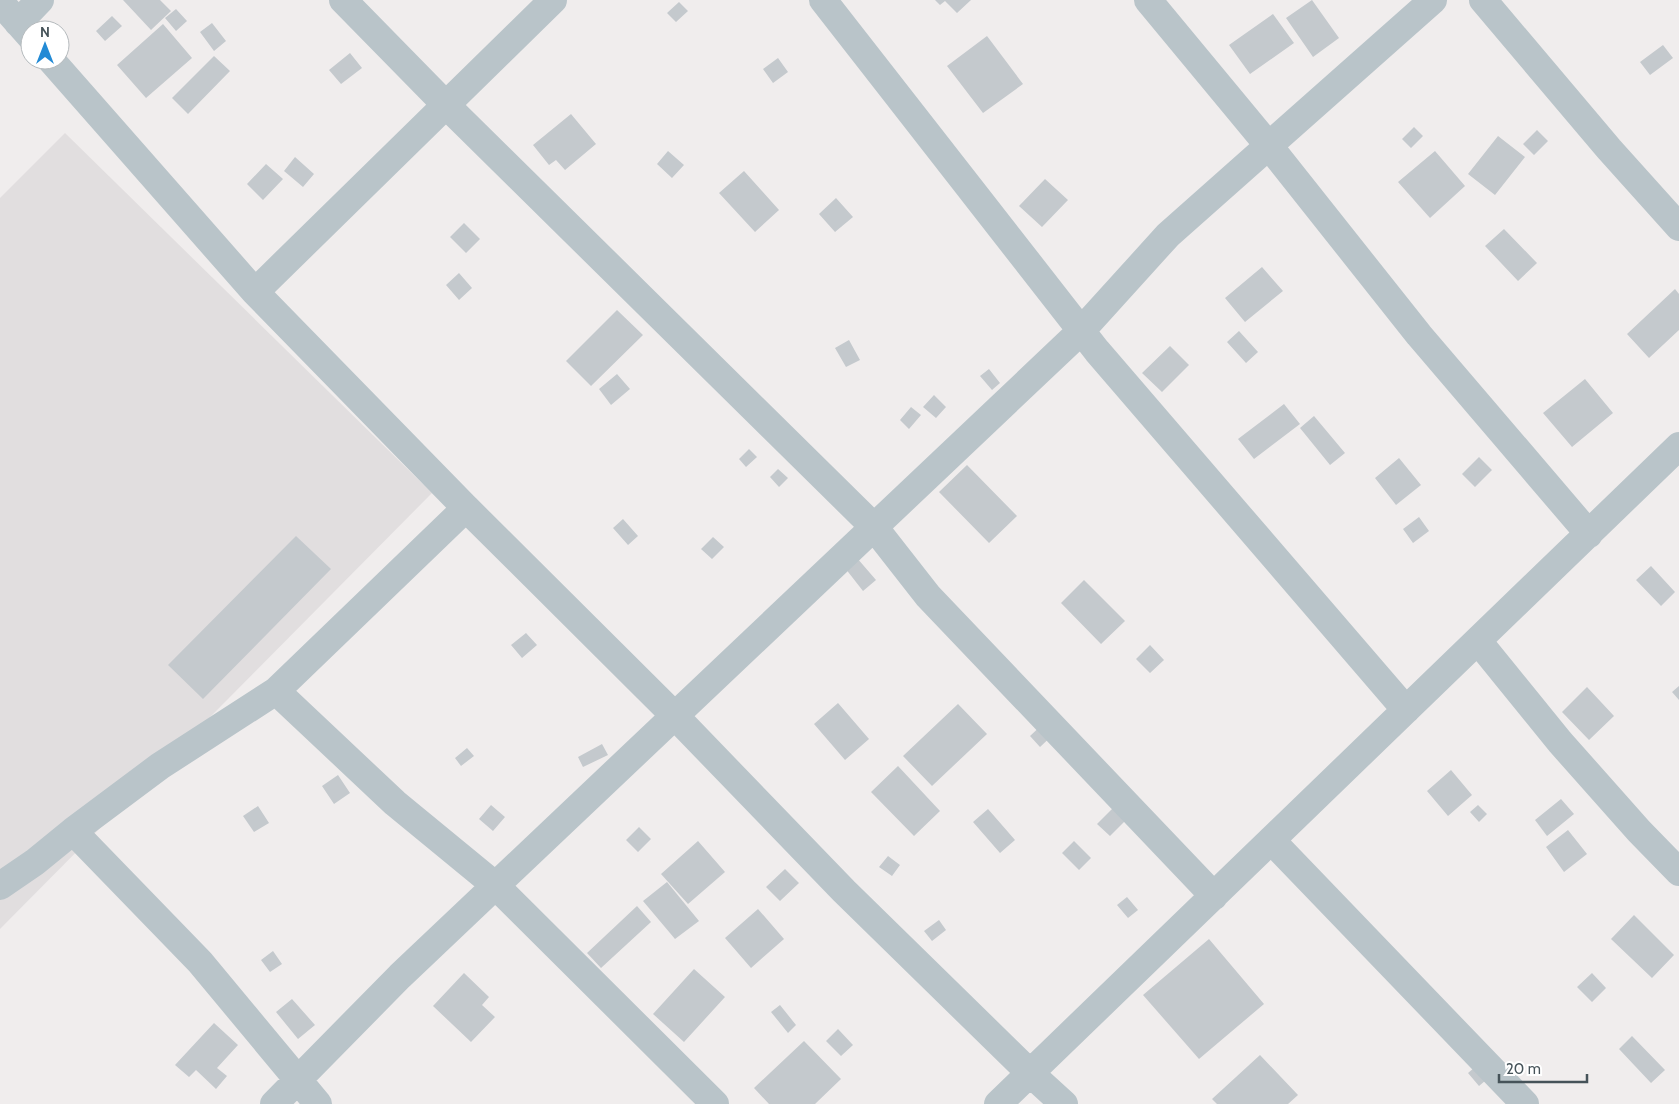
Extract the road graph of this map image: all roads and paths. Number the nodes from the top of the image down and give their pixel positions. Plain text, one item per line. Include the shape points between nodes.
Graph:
1 (40, 0) edge
2 (343, 0) edge
3 (553, 0) edge
4 (823, 0) edge
5 (1148, 0) edge
6 (1433, 0) edge
7 (1483, 0) edge
8 (0, 2) edge
9 (29, 20) edge
10 (20, 25) edge
11 (60, 70) edge
12 (446, 105) junction
13 (1269, 146) junction
14 (1679, 227) edge
15 (255, 292) junction
16 (1081, 331) junction
17 (1679, 446) edge
18 (466, 508) junction
19 (874, 527) junction
20 (1589, 534) junction
21 (1478, 641) junction
22 (276, 691) junction
23 (1406, 710) junction
24 (675, 716) junction
25 (73, 831) junction
26 (1271, 840) junction
27 (1679, 872) edge
28 (0, 886) edge
29 (496, 886) junction
30 (1214, 896) junction
31 (1030, 1073) junction
32 (297, 1081) junction
33 (274, 1104) edge
34 (318, 1104) edge
35 (715, 1104) edge
36 (998, 1104) edge
37 (1064, 1104) edge
38 (1525, 1104) edge

1 - 9 street
2 - 12 street
3 - 12 street
4 - 16 street
5 - 13 street
6 - 13 street
7 - 14 street
8 - 10 street
11 - 15 street
12 - 15 street
12 - 19 street
13 - 16 street via 1168,235
13 - 20 street via 1418,335
15 - 18 street
16 - 19 street
16 - 23 street
17 - 20 street
18 - 22 street
18 - 24 street
19 - 24 street
19 - 30 street via 928,596
20 - 21 street
21 - 23 street
21 - 27 street via 1560,742
22 - 25 street via 160,766
22 - 29 street via 395,803
23 - 26 street
24 - 29 street
24 - 31 street via 844,891
25 - 28 street
25 - 32 street via 200,962
26 - 30 street
26 - 38 street
29 - 32 street via 400,976
29 - 35 street
30 - 31 street
31 - 36 street
31 - 37 street
32 - 33 street
32 - 34 street

